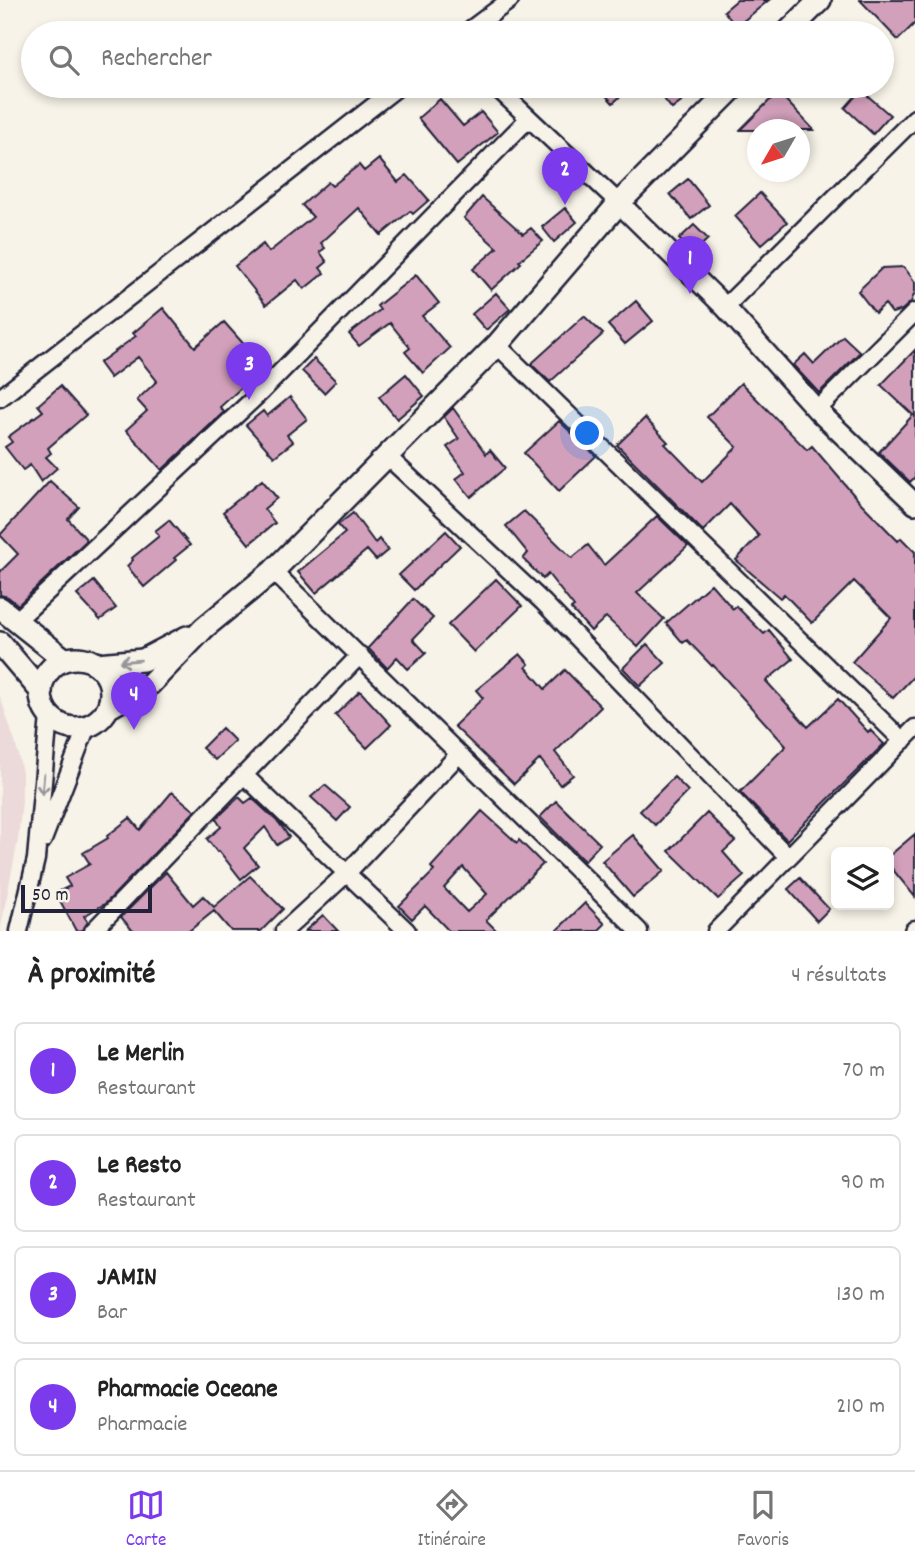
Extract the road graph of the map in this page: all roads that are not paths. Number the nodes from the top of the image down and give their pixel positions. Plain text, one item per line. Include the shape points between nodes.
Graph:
1 (510, 0) edge
2 (820, 0) edge
3 (482, 21) edge
4 (800, 21) edge
5 (384, 98) edge
6 (508, 98) edge
7 (723, 98) edge
8 (529, 118) junction
9 (915, 118) edge
10 (619, 203) junction
11 (725, 307) junction
12 (914, 317) edge
13 (497, 345) junction
14 (0, 398) edge
15 (817, 410) junction
16 (387, 456) junction
17 (915, 504) edge
18 (273, 571) junction
19 (8, 615) edge
20 (204, 628) junction
21 (0, 643) edge
22 (360, 655) junction
23 (64, 659) junction
24 (97, 664) junction
25 (40, 690) junction
26 (108, 708) junction
27 (49, 716) junction
28 (87, 726) junction
29 (915, 728) edge
30 (902, 741) junction
31 (459, 754) junction
32 (245, 776) junction
33 (788, 857) junction
34 (36, 859) junction
35 (347, 873) junction
36 (19, 931) edge
37 (93, 931) edge
38 (284, 931) edge
39 (407, 931) edge
40 (639, 931) edge
41 (716, 931) edge

1 - 3 street
2 - 4 main road
5 - 14 street
6 - 8 street
7 - 10 main road
8 - 10 street
8 - 19 street via 262,391
9 - 11 street
10 - 11 street
10 - 13 main road
11 - 15 street
12 - 15 street
13 - 16 main road
13 - 30 street
15 - 17 street
16 - 18 main road
16 - 33 street via 543,602
18 - 20 main road
18 - 22 street
19 - 23 main road
20 -> 24 main road via 143,660
20 - 26 main road via 150,684
21 - 25 main road
22 - 31 street
22 - 32 street
23 - 24 main road via 75,657
23 - 25 main road via 43,677
24 - 26 main road via 111,692
25 - 27 main road
26 - 28 main road
27 - 28 main road via 60,725
27 -> 34 street
28 - 34 street
29 - 30 street
30 - 33 street
31 - 35 street
31 - 40 street
32 - 35 street
32 - 37 street
33 - 41 street
34 - 36 street
35 - 38 street
35 - 39 street

